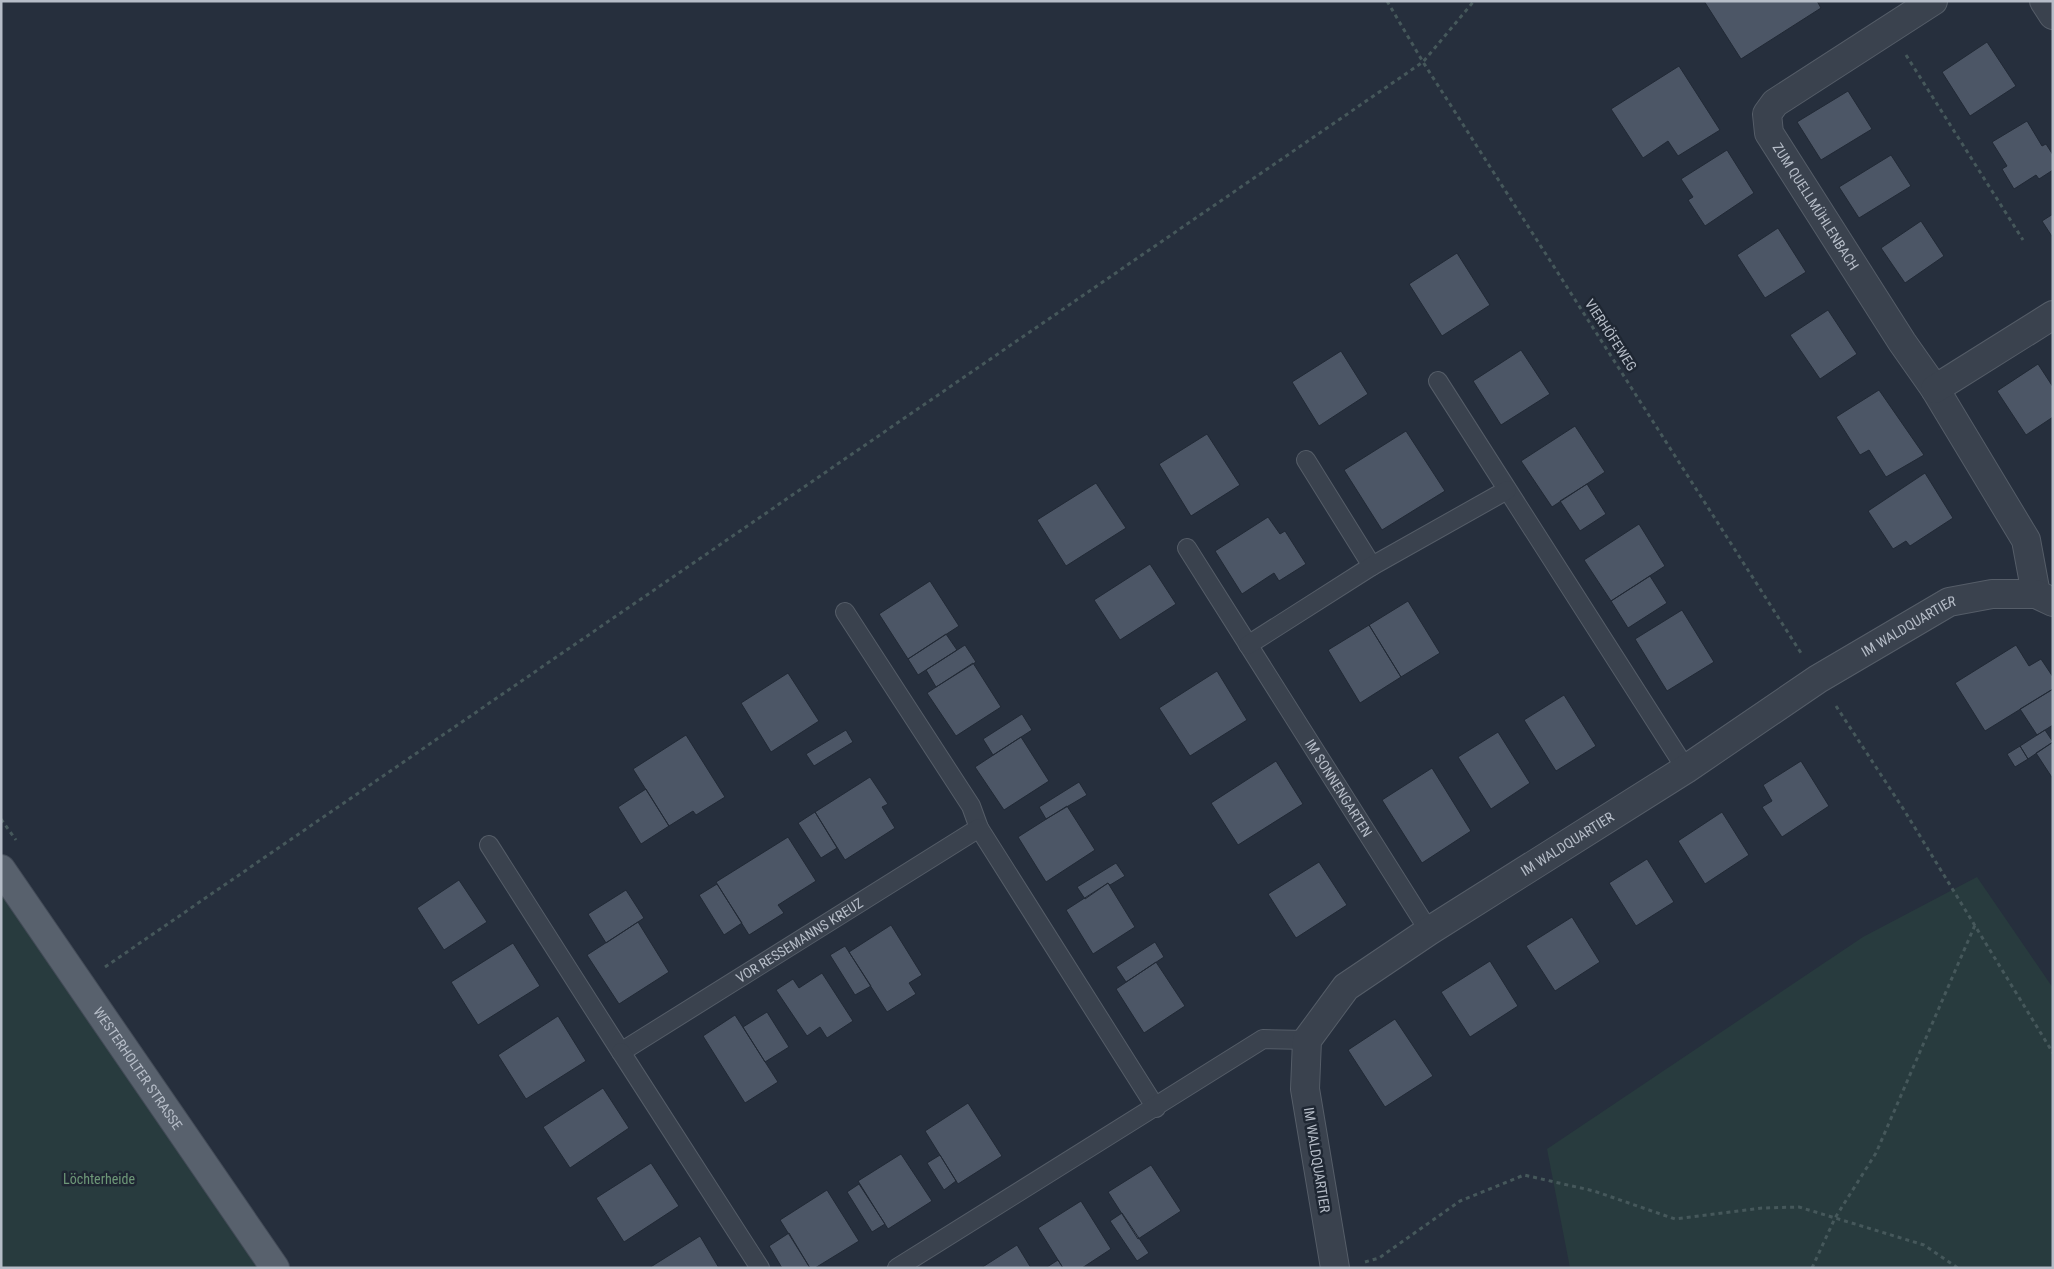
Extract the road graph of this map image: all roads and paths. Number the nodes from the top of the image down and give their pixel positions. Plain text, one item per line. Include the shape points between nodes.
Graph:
1 (1387, 1) edge
2 (1474, 1) edge
3 (1933, 1) edge
4 (2044, 1) edge
5 (2053, 15) edge
6 (1890, 29) junction
7 (1423, 62) junction
8 (2023, 240) dead end
9 (2053, 315) edge
10 (1438, 381) dead end
11 (1935, 390) junction
12 (1306, 460) dead end
13 (1507, 490) junction
14 (1187, 548) dead end
15 (1372, 566) junction
16 (2045, 598) edge
17 (845, 612) dead end
18 (1248, 645) junction
19 (1818, 679) junction
20 (1686, 769) junction
21 (979, 828) junction
22 (489, 845) dead end
23 (1, 869) edge
24 (1976, 925) junction
25 (1429, 931) junction
26 (80, 984) junction
27 (1307, 1040) junction
28 (621, 1052) junction
29 (2053, 1053) edge
30 (1156, 1108) junction
31 (1835, 1218) junction
32 (1348, 1265) edge
33 (275, 1268) edge
34 (760, 1268) edge
35 (897, 1268) edge
36 (1812, 1268) edge
37 (1958, 1268) edge

1 - 7 path, VIERHÖFEWEG
2 - 7 path
3 - 6 street, ZUM QUELLMÜHLENBACH
4 - 5 street
6 - 8 path
6 - 11 street, ZUM QUELLMÜHLENBACH via 1775,103 1766,114 1769,133
7 - 19 path, VIERHÖFEWEG
7 - 26 path
9 - 11 street
10 - 13 lane
11 - 16 street, ZUM QUELLMÜHLENBACH via 2026,540
12 - 15 lane
13 - 15 lane
13 - 20 lane
14 - 18 lane, IM SONNENGARTEN
15 - 18 lane
16 - 19 street, IM WALDQUARTIER via 1992,594 1949,602
17 - 21 lane via 971,806
18 - 25 lane, IM SONNENGARTEN
19 - 20 street, IM WALDQUARTIER
19 - 24 path, VIERHÖFEWEG
20 - 25 street, IM WALDQUARTIER
21 - 28 lane, VOR RESSEMANNS KREUZ
21 - 30 lane
22 - 28 lane
23 - 26 main road, WESTERHOLTER STRASSE
24 - 29 path, VIERHÖFEWEG
24 - 31 path via 1876,1153
25 - 27 street, IM WALDQUARTIER via 1346,988
26 - 33 main road, WESTERHOLTER STRASSE
27 - 30 lane via 1263,1040
27 - 32 street, IM WALDQUARTIER via 1305,1089
28 - 34 lane
30 - 35 lane
31 - 32 path via 1799,1207 1762,1208 1675,1219 1594,1191 1524,1176 1460,1201 1379,1258
31 - 36 path
31 - 37 path via 1924,1245

